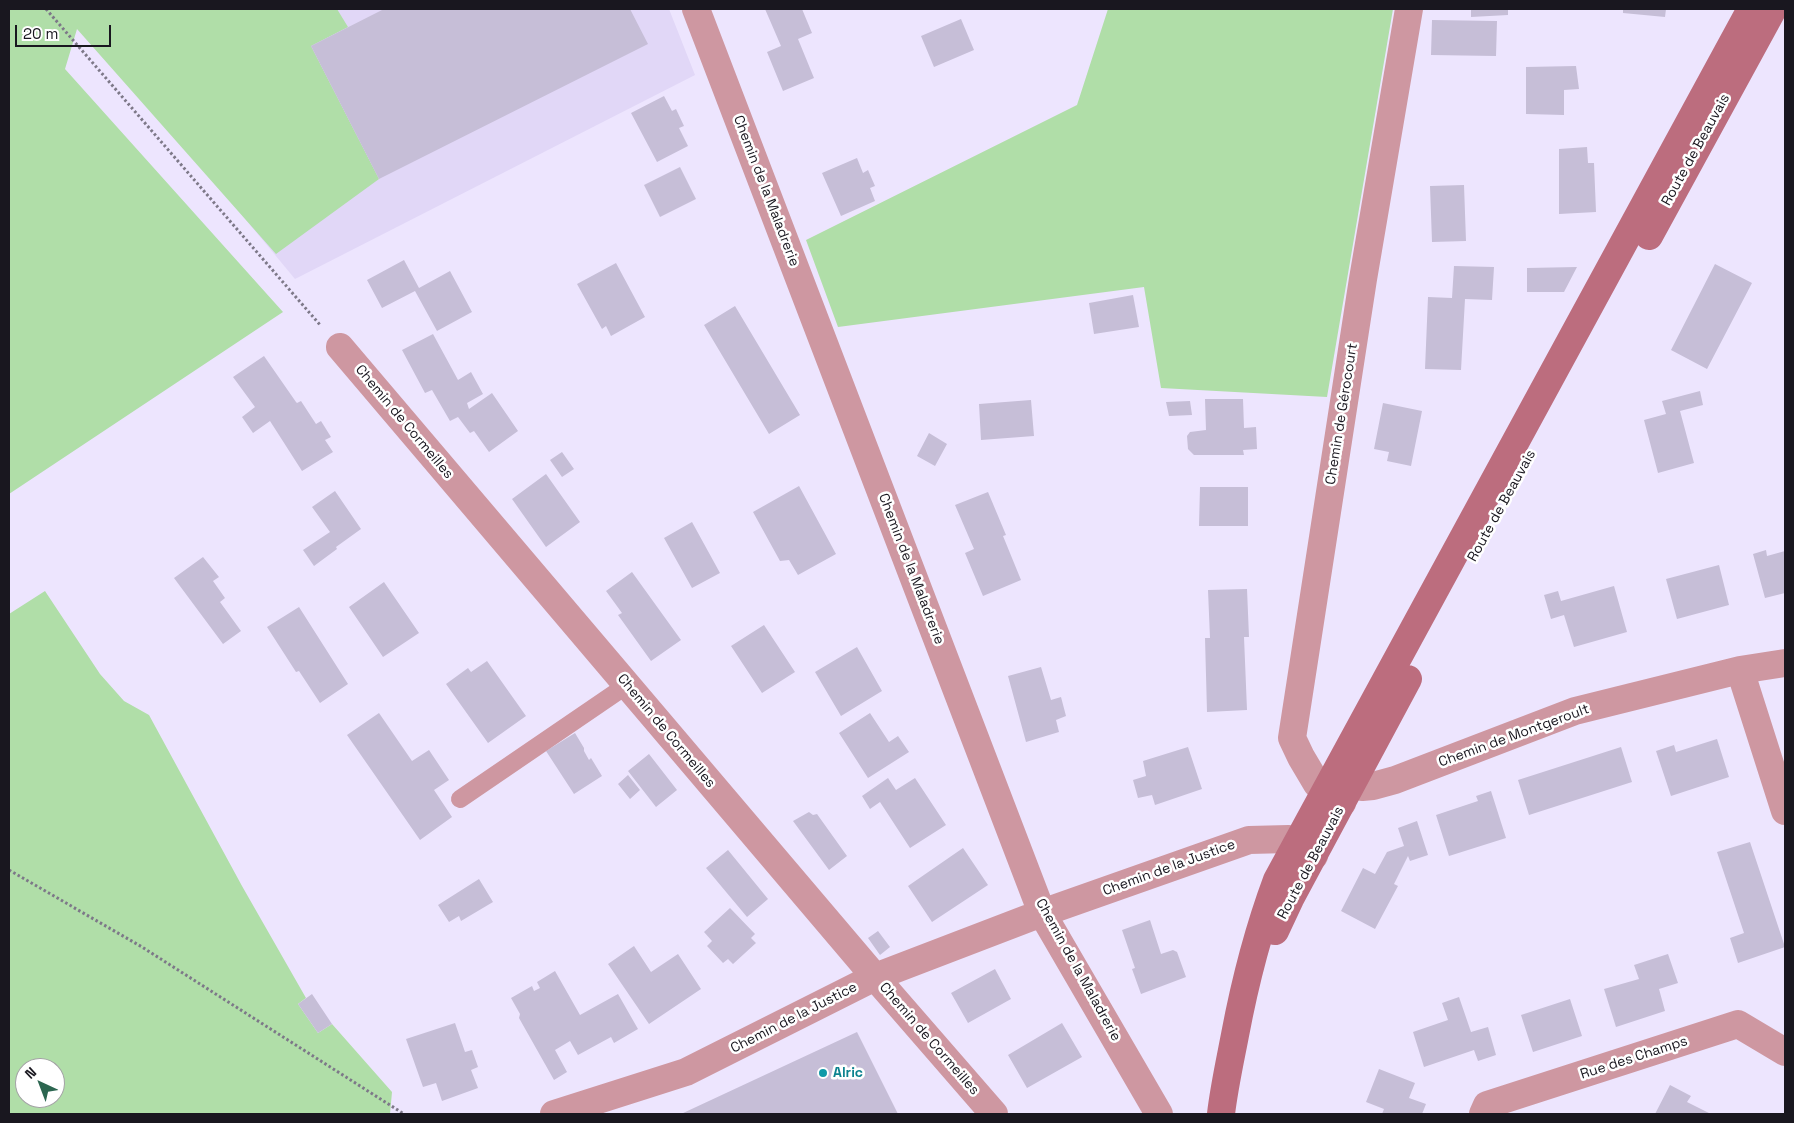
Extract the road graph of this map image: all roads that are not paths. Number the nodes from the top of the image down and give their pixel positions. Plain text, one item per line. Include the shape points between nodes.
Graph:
1 (696, 9) edge
2 (1409, 9) edge
3 (1751, 9) edge
4 (1773, 9) edge
5 (340, 347) road end
6 (1785, 664) edge
7 (1740, 670) junction
8 (627, 685) junction
9 (1338, 788) junction
10 (460, 799) dead end
11 (1785, 811) edge
12 (1305, 850) junction
13 (1042, 913) junction
14 (875, 977) junction
15 (1785, 1052) edge
16 (554, 1114) edge
17 (994, 1114) edge
18 (1159, 1114) edge
19 (1221, 1114) edge
20 (1483, 1114) edge

1 - 13 street, Chemin de la Maladrerie
2 - 9 street, Chemin de Gérocourt via 1363,279 1292,738 1317,784
3 - 9 main road, Route de Beauvais
4 - 9 main road, Route de Beauvais
5 - 8 street, Chemin de Cormeilles
6 - 7 street, Chemin de Montgeroult
7 - 9 street, Chemin de Montgeroult via 1575,711 1395,780 1373,786
7 - 11 street
8 - 10 lane
8 - 14 street, Chemin de Cormeilles
9 - 12 main road, Route de Beauvais
12 - 13 street, Chemin de la Justice via 1289,839 1249,840
12 - 19 main road, Route de Beauvais via 1290,899 1240,1008
13 - 14 street, Chemin de la Justice
13 - 18 street, Chemin de la Maladrerie
14 - 16 street, Chemin de la Justice via 686,1072
14 - 17 street, Chemin de Cormeilles
15 - 20 street, Rue des Champs via 1738,1024 1487,1105

